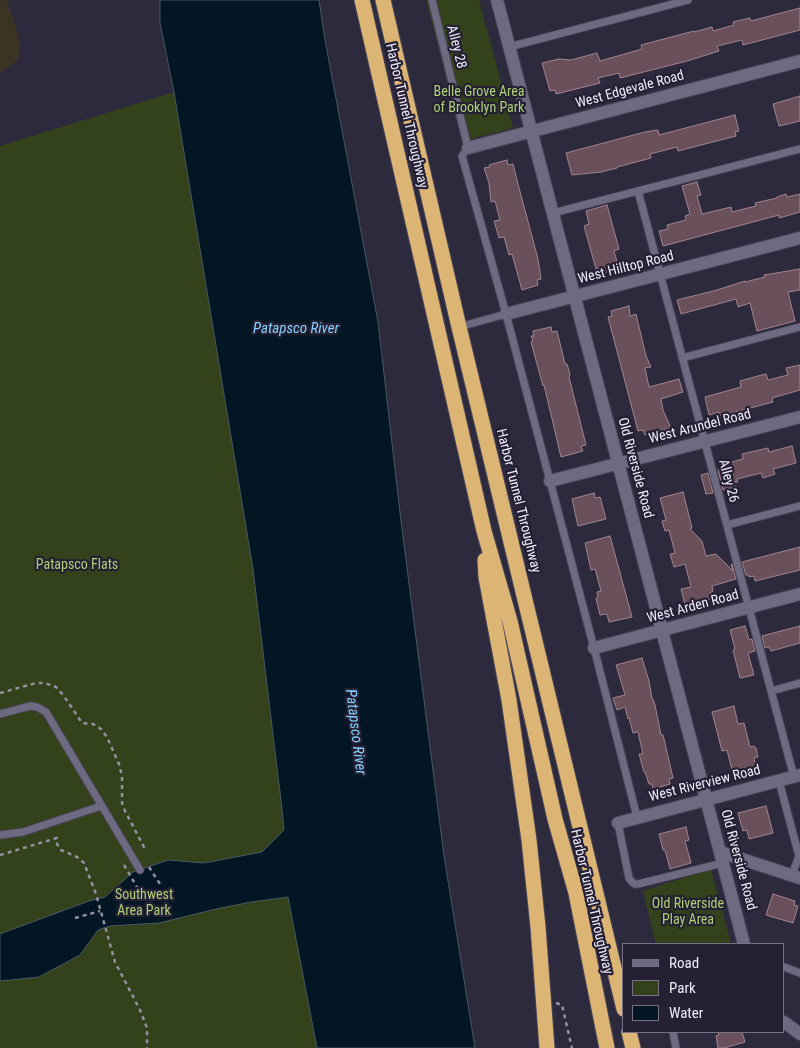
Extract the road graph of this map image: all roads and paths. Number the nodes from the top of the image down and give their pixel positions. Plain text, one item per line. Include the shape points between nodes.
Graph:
1 (362, 0) edge
2 (383, 0) edge
3 (432, 0) edge
4 (496, 0) edge
5 (688, 0) edge
6 (509, 47) junction
7 (800, 61) edge
8 (531, 131) junction
9 (800, 149) edge
10 (465, 152) junction
11 (638, 191) junction
12 (552, 213) junction
13 (800, 238) edge
14 (660, 275) junction
15 (574, 297) junction
16 (506, 314) junction
17 (800, 326) edge
18 (459, 327) junction
19 (682, 358) junction
20 (800, 417) edge
21 (704, 441) junction
22 (618, 463) junction
23 (550, 481) junction
24 (800, 506) edge
25 (727, 525) junction
26 (484, 531) junction
27 (800, 594) edge
28 (749, 607) junction
29 (662, 630) junction
30 (594, 648) junction
31 (800, 683) edge
32 (771, 691) junction
33 (0, 693) edge
34 (0, 714) edge
35 (797, 776) edge
36 (779, 781) junction
37 (706, 800) junction
38 (101, 806) junction
39 (637, 817) junction
40 (618, 823) joint
41 (0, 835) edge
42 (146, 849) dead end
43 (0, 854) edge
44 (800, 856) edge
45 (722, 857) junction
46 (146, 862) dead end
47 (124, 866) dead end
48 (140, 870) dead end
49 (796, 876) edge
50 (160, 884) dead end
51 (137, 887) dead end
52 (100, 911) junction
53 (75, 918) dead end
54 (744, 943) edge
55 (785, 967) edge
56 (800, 973) edge
57 (544, 1001) junction
58 (622, 1001) edge
59 (785, 1023) edge
60 (629, 1033) edge
61 (673, 1033) edge
62 (800, 1034) edge
63 (147, 1048) edge
64 (547, 1048) edge
65 (572, 1048) edge
66 (607, 1048) edge
67 (633, 1048) edge
68 (676, 1048) edge

1 - 26 highway, Harbor Tunnel Throughway
2 - 18 highway, Harbor Tunnel Throughway
3 - 10 lane, Alley 28
4 - 6 street, Old Riverside Road
5 - 6 lane
6 - 8 street, Old Riverside Road
7 - 8 street, West Edgevale Road
8 - 10 street, West Edgevale Road
8 - 12 street, Old Riverside Road
9 - 11 lane
10 - 16 lane, Alley 28
11 - 12 lane
11 - 14 lane, Alley 26
12 - 15 street, Old Riverside Road
13 - 14 street, West Hilltop Road
14 - 15 street, West Hilltop Road
14 - 19 lane, Alley 26
15 - 16 street, West Hilltop Road
15 - 22 street, Old Riverside Road
16 - 18 lane, West Hilltop Road
16 - 23 lane, Alley 28
17 - 19 lane
18 - 58 highway, Harbor Tunnel Throughway
19 - 21 lane, Alley 26
20 - 21 street, West Arundel Road
21 - 22 street, West Arundel Road
21 - 25 lane, Alley 26
22 - 23 street, West Arundel Road
22 - 29 street, Old Riverside Road
23 - 30 lane, Alley 28
24 - 25 lane
25 - 28 lane, Alley 26
26 - 57 highway, Harbor Tunnel Throughway via 486,577 510,700 529,840
26 - 66 highway, Harbor Tunnel Throughway via 510,620 555,819 576,893
27 - 28 street, West Arden Road
28 - 29 street, West Arden Road
28 - 32 lane, Alley 26
29 - 30 street, West Arden Road
29 - 37 street, Old Riverside Road
30 - 39 lane, Alley 28
31 - 32 lane
32 - 35 lane, Alley 26
33 - 42 path via 45,683 56,687 82,723 101,729 119,764 122,803
34 - 38 lane via 30,706 46,712
35 - 36 street, West Riverview Road
36 - 37 street, West Riverview Road
36 - 44 lane
37 - 39 street, West Riverview Road
37 - 45 street, Old Riverside Road
38 - 41 lane via 23,832
38 - 48 lane
39 - 40 street, West Riverview Road
40 - 45 lane via 629,878 635,884
43 - 52 path via 57,838 61,850 84,863
44 - 49 lane
45 - 49 street
45 - 54 street, Old Riverside Road
46 - 50 path
47 - 51 path
52 - 53 path
52 - 63 path via 115,962 147,1028
55 - 56 lane
57 - 64 highway, Harbor Tunnel Throughway
57 - 65 path via 562,1005
59 - 62 street
60 - 67 highway
61 - 68 lane

